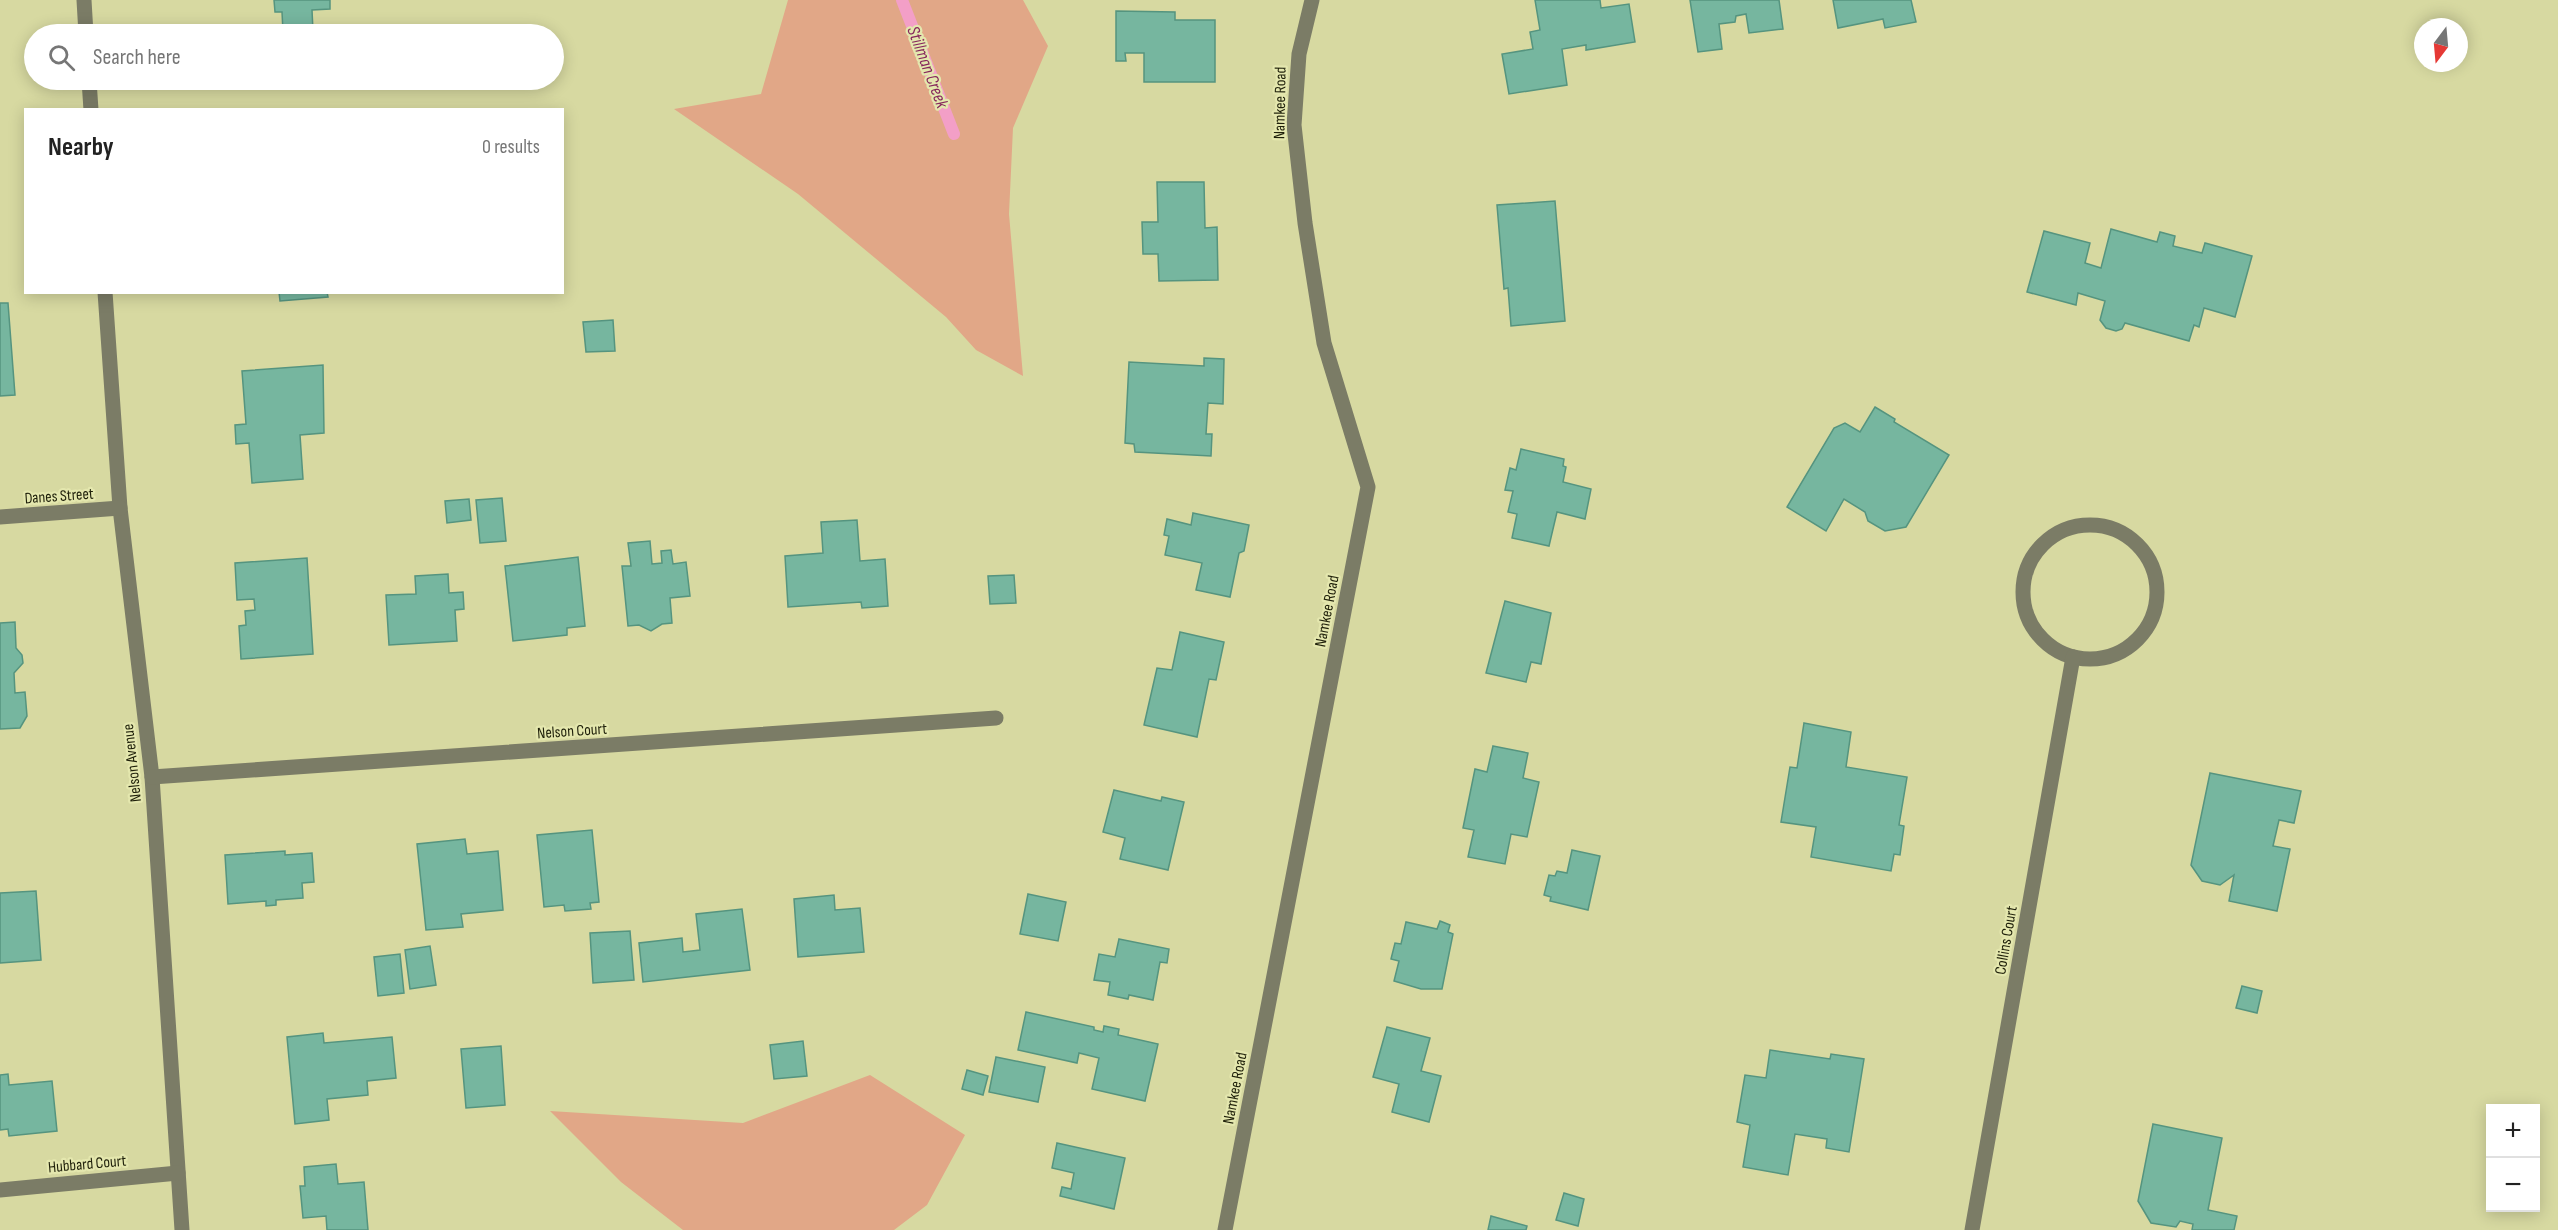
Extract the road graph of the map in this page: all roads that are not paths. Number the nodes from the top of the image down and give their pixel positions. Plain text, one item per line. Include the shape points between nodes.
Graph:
1 (84, 0) edge
2 (1312, 0) edge
3 (85, 24) edge
4 (90, 90) edge
5 (92, 108) edge
6 (105, 294) edge
7 (120, 508) junction
8 (0, 517) edge
9 (2073, 657) junction
10 (996, 718) dead end
11 (152, 777) junction
12 (178, 1173) junction
13 (0, 1190) edge
14 (182, 1230) edge
15 (1225, 1230) edge
16 (1972, 1230) edge

1 - 3 street
2 - 15 street, Namkee Road via 1299,54 1294,125 1305,223 1324,343 1368,487
4 - 5 street
6 - 7 street, Nelson Avenue
7 - 8 street, Danes Street
7 - 11 street, Nelson Avenue
9 - 9 street via 2096,660 2118,653 2137,641 2151,622 2157,600 2156,576 2146,555 2131,539 2112,528 2069,528 2049,538 2034,553 2025,573 2022,594 2026,615 2037,634 2053,649
9 - 16 street, Collins Court
10 - 11 street, Nelson Court
11 - 12 street, Nelson Avenue
12 - 13 street, Hubbard Court
12 - 14 street, Nelson Avenue

